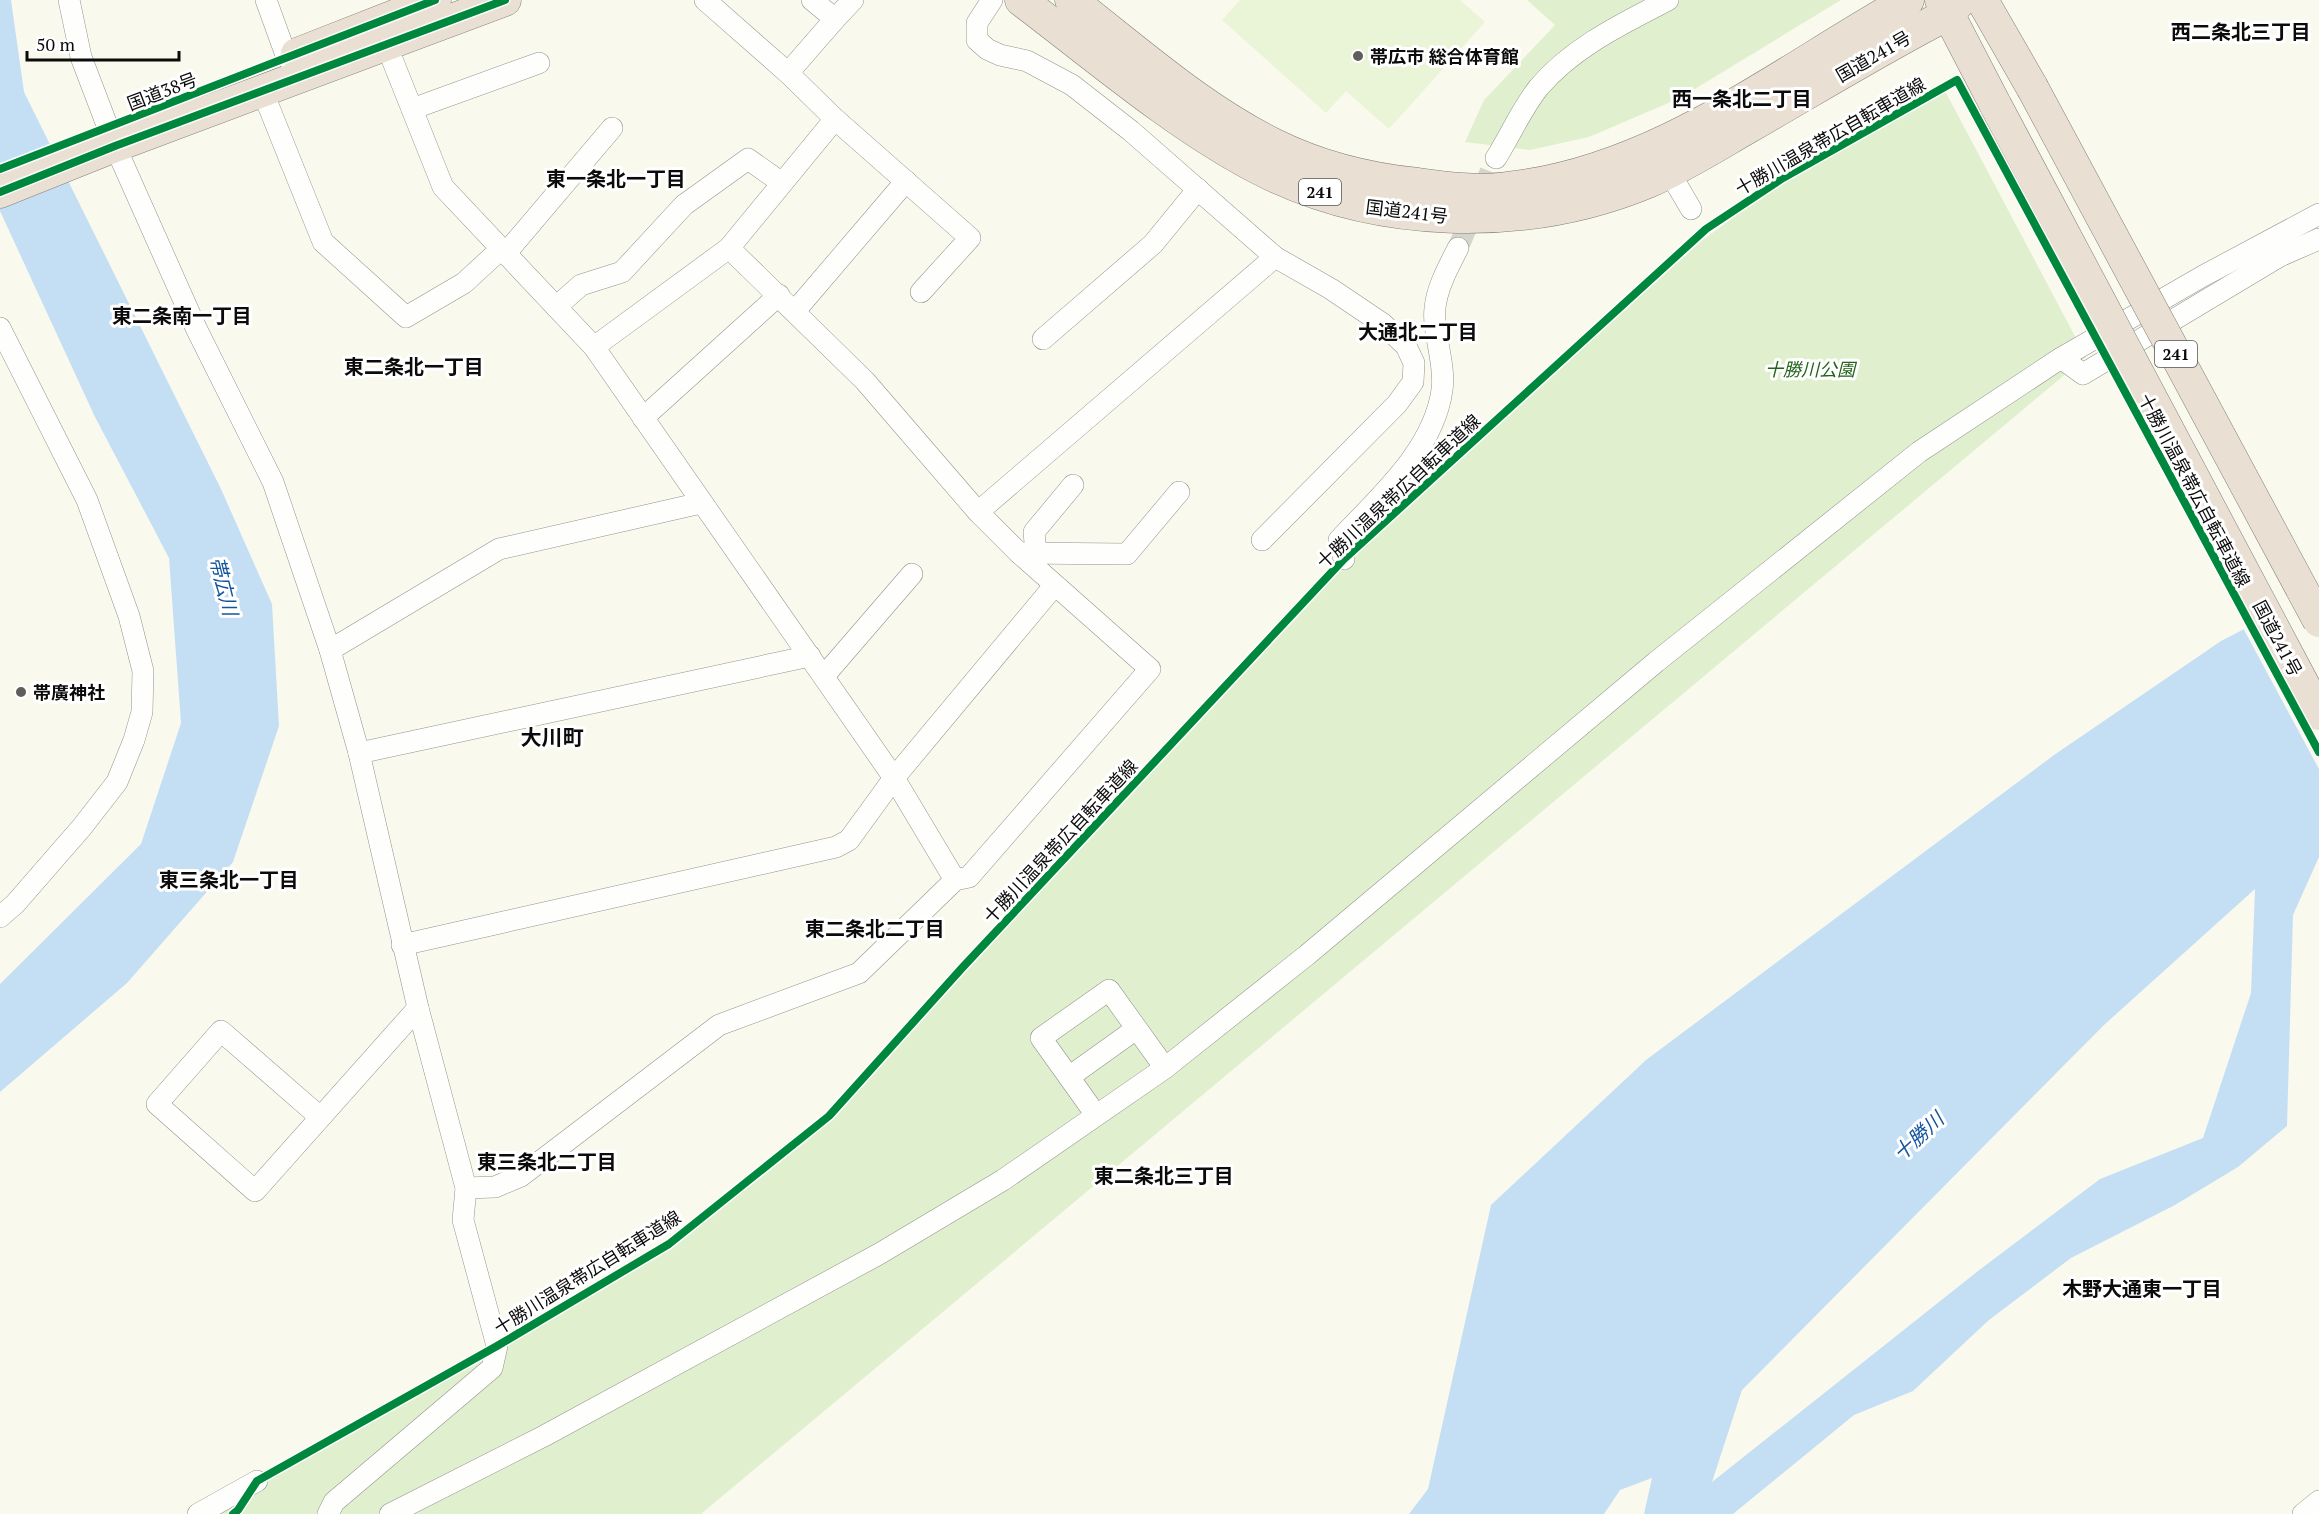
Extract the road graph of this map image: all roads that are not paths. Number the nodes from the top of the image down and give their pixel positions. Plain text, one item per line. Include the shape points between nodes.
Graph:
1 (69, 0) edge
2 (266, 0) edge
3 (435, 0) edge
4 (506, 0) edge
5 (705, 0) edge
6 (812, 0) edge
7 (853, 0) edge
8 (992, 0) edge
9 (1021, 0) edge
10 (1071, 0) edge
11 (1668, 0) edge
12 (1908, 0) edge
13 (1982, 0) edge
14 (1950, 5) edge
15 (836, 20) junction
16 (386, 44) junction
17 (286, 58) junction
18 (539, 63) dead end
19 (788, 73) junction
20 (262, 90) junction
21 (412, 109) junction
22 (834, 119) junction
23 (612, 128) dead end
24 (101, 141) junction
25 (1496, 158) tunnel mouth
26 (1663, 159) junction
27 (0, 169) edge
28 (906, 181) junction
29 (782, 183) junction
30 (1198, 189) junction
31 (0, 192) edge
32 (1691, 209) dead end
33 (2319, 214) edge
34 (2319, 239) edge
35 (729, 248) junction
36 (1458, 248) tunnel mouth
37 (503, 251) junction
38 (1275, 257) junction
39 (921, 292) dead end
40 (779, 295) junction
41 (556, 307) junction
42 (795, 311) junction
43 (0, 328) edge
44 (1043, 339) dead end
45 (594, 347) junction
46 (2061, 358) junction
47 (643, 418) junction
48 (1073, 485) dead end
49 (1179, 492) dead end
50 (701, 503) junction
51 (978, 512) junction
52 (1262, 540) dead end
53 (1028, 553) junction
54 (1344, 559) dead end
55 (912, 574) dead end
56 (1054, 586) junction
57 (2319, 621) edge
58 (330, 650) junction
59 (810, 656) junction
60 (824, 676) junction
61 (2319, 714) edge
62 (359, 753) junction
63 (894, 778) junction
64 (954, 880) junction
65 (0, 917) edge
66 (402, 945) junction
67 (418, 1008) junction
68 (1136, 1029) junction
69 (1165, 1068) junction
70 (1069, 1077) junction
71 (1096, 1115) junction
72 (320, 1117) junction
73 (466, 1188) junction
74 (256, 1481) dead end
75 (2319, 1501) edge
76 (198, 1514) edge
77 (328, 1514) edge
78 (390, 1514) edge
79 (2303, 1514) edge

1 - 24 street
2 - 17 street
3 - 17 highway, 国道38号
4 - 16 highway, 国道38号
5 - 19 street
6 - 15 street
7 - 15 street
8 - 30 street via 977,23 977,39 987,50 1028,61 1072,85
9 - 26 highway, 国道241号 / 241 via 1220,147 1256,168 1350,203 1401,213 1466,218 1533,213 1579,204 1647,182
10 - 26 highway, 国道241号 / 241 via 1228,119 1275,145 1330,166 1391,181 1468,190 1507,189 1556,180 1635,156
11 - 25 street via 1601,35 1570,58 1539,88
12 - 26 highway, 国道241号 / 241 via 1686,132
13 - 57 highway, 241, bridge
14 - 26 highway, 国道241号 / 241
14 - 61 highway, 国道241号 / 241, bridge via 1996,106
15 - 19 street
16 - 20 highway, 国道38号
16 - 21 street
17 - 24 highway, 国道38号
18 - 21 street
19 - 22 street
20 - 24 highway, 国道38号
20 - 37 street via 323,242 406,317 464,283
21 - 37 street via 443,187
22 - 28 street
22 - 29 street
23 - 37 street
24 - 27 highway, 国道38号
24 - 31 highway, 国道38号
24 - 58 street via 273,482
26 - 32 street
28 - 39 street via 970,238
28 - 42 street
29 - 35 street
29 - 41 street via 748,159 684,205 621,272 581,285
30 - 38 street
30 - 44 street via 1153,244
33 - 46 street
34 - 46 street via 2280,256 2084,374
35 - 40 street
35 - 45 street
36 - 54 street via 1435,309 1443,389 1436,417 1418,450 1339,540
37 - 41 street
38 - 51 street
38 - 52 street via 1383,324 1406,346 1414,363 1413,382 1397,404
40 - 42 street
40 - 47 street
41 - 45 street
42 - 51 street via 865,381
43 - 65 street via 87,500 129,616 143,671 142,712 117,782 82,827
45 - 47 street
46 - 69 street via 1919,452 1656,662 1307,955
47 - 50 street
48 - 53 street via 1034,532
49 - 53 street via 1127,554
50 - 58 street via 499,549
50 - 59 street
51 - 53 street
53 - 56 street
55 - 60 street
56 - 63 street
56 - 64 street via 1150,669 969,877
58 - 62 street
59 - 60 street
59 - 62 street
60 - 63 street
62 - 66 street
63 - 64 street
63 - 66 street via 849,840 836,847
64 - 73 street via 859,973 719,1025 520,1176 495,1187
66 - 67 street
67 - 72 street
67 - 73 street
68 - 69 street
68 - 70 street
68 - 70 street via 1109,990 1041,1038
69 - 71 street
70 - 71 street
71 - 78 street via 1003,1180 879,1254 544,1436
72 - 72 street via 221,1031 157,1104 255,1191
73 - 77 street via 463,1220 497,1346 492,1368 334,1502
74 - 76 street
75 - 79 street

